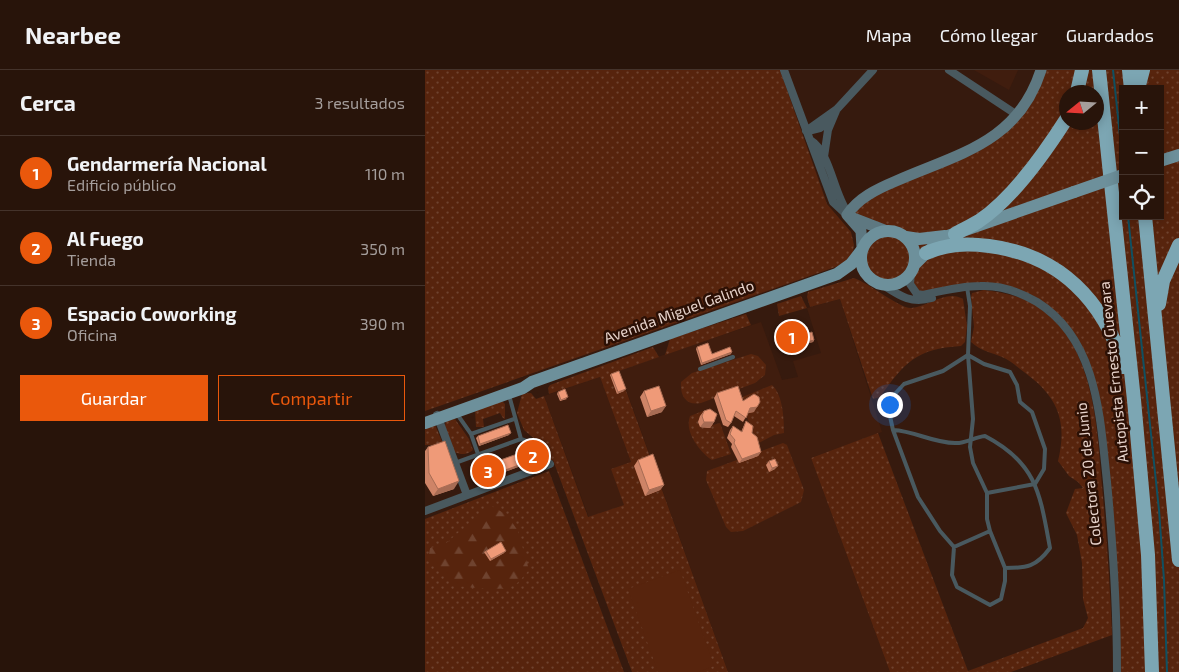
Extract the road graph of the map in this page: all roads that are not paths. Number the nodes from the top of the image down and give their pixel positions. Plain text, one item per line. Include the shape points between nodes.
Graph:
1 (784, 70) edge
2 (873, 70) edge
3 (949, 70) edge
4 (1041, 70) edge
5 (1082, 70) edge
6 (1099, 70) edge
7 (1129, 70) edge
8 (1143, 70) edge
9 (1079, 85) edge
10 (1131, 85) edge
11 (1139, 85) edge
12 (837, 109) junction
13 (1017, 114) junction
14 (832, 120) junction
15 (1059, 129) edge
16 (807, 135) junction
17 (824, 157) junction
18 (1119, 176) edge
19 (847, 214) junction
20 (1145, 220) edge
21 (884, 230) junction
22 (951, 235) junction
23 (905, 237) junction
24 (1179, 245) edge
25 (862, 250) junction
26 (926, 253) junction
27 (913, 269) junction
28 (865, 273) junction
29 (837, 274) junction
30 (883, 285) junction
31 (967, 287) junction
32 (942, 292) junction
33 (1157, 335) junction
34 (968, 355) junction
35 (733, 357) dead end
36 (700, 369) dead end
37 (532, 382) junction
38 (509, 394) junction
39 (1134, 400) junction
40 (456, 412) junction
41 (433, 416) edge
42 (514, 419) junction
43 (425, 423) edge
44 (893, 430) junction
45 (471, 434) junction
46 (521, 438) junction
47 (972, 438) junction
48 (478, 454) junction
49 (455, 463) junction
50 (546, 466) joint
51 (1035, 484) junction
52 (987, 493) junction
53 (467, 495) junction
54 (425, 511) edge
55 (990, 531) junction
56 (954, 547) junction
57 (1179, 560) edge
58 (1005, 568) junction
59 (1117, 672) edge
60 (1153, 672) edge

1 - 16 street
2 - 12 street
3 - 13 street
4 - 13 main road via 1033,90
5 - 9 highway
6 - 39 highway, Autopista Ernesto Guevara
7 - 10 highway
8 - 11 highway
12 - 14 street
12 - 16 street
13 - 19 main road via 987,142 873,192
14 - 16 street
14 - 17 street
15 - 22 highway via 999,202 979,221
16 - 17 street
16 - 19 street via 833,202
17 - 19 street
18 - 22 main road, bridge
19 - 21 main road
19 - 25 main road via 861,231
20 - 33 highway
21 - 23 main road
21 - 25 main road via 871,236
22 - 23 main road via 919,239
22 - 26 main road
23 - 27 main road via 914,250
24 - 33 highway via 1163,281
25 - 28 main road via 861,263
25 - 29 main road, Avenida Miguel Galindo
26 - 27 main road
26 - 39 highway via 955,244 997,247 1029,255 1063,274 1081,288 1106,321 1119,350
27 - 30 main road via 902,281
27 - 32 street, Colectora 20 de Junio via 910,284 917,294
28 - 29 main road, Avenida Miguel Galindo
28 - 30 main road
29 - 37 main road, Avenida Miguel Galindo
30 - 32 street, Colectora 20 de Junio via 906,300 916,302
31 - 32 street, Colectora 20 de Junio
31 - 34 lane
31 - 59 street, Colectora 20 de Junio via 1012,290 1045,307 1069,330 1081,350 1097,400 1110,513
33 - 57 highway
34 - 44 lane via 943,371 905,384 893,396 888,407
34 - 47 lane
34 - 51 lane via 983,364 1010,372 1017,385 1020,402 1032,412 1045,449 1044,469
35 - 36 lane
37 - 38 main road, Avenida Miguel Galindo
37 - 41 main road, Avenida Miguel Galindo via 521,382
38 - 40 main road, Avenida Miguel Galindo
38 - 42 lane
39 - 60 highway, Autopista Ernesto Guevara
40 - 41 main road, Avenida Miguel Galindo
40 - 45 lane
41 - 43 main road, Avenida Miguel Galindo
41 - 49 street
42 - 45 lane
42 - 46 lane
44 - 47 lane via 956,444
44 - 56 lane via 919,497
45 - 48 lane
46 - 48 lane
46 - 50 lane via 535,444
47 - 51 lane via 985,436 1000,444 1020,460
47 - 52 lane via 973,463
48 - 49 lane
49 - 53 street
50 - 53 street
51 - 52 lane
51 - 58 lane via 1049,548 1041,560 1025,568
52 - 55 lane
53 - 54 street
55 - 56 lane
55 - 58 lane
56 - 58 lane via 952,575 957,587 990,605 1001,599

